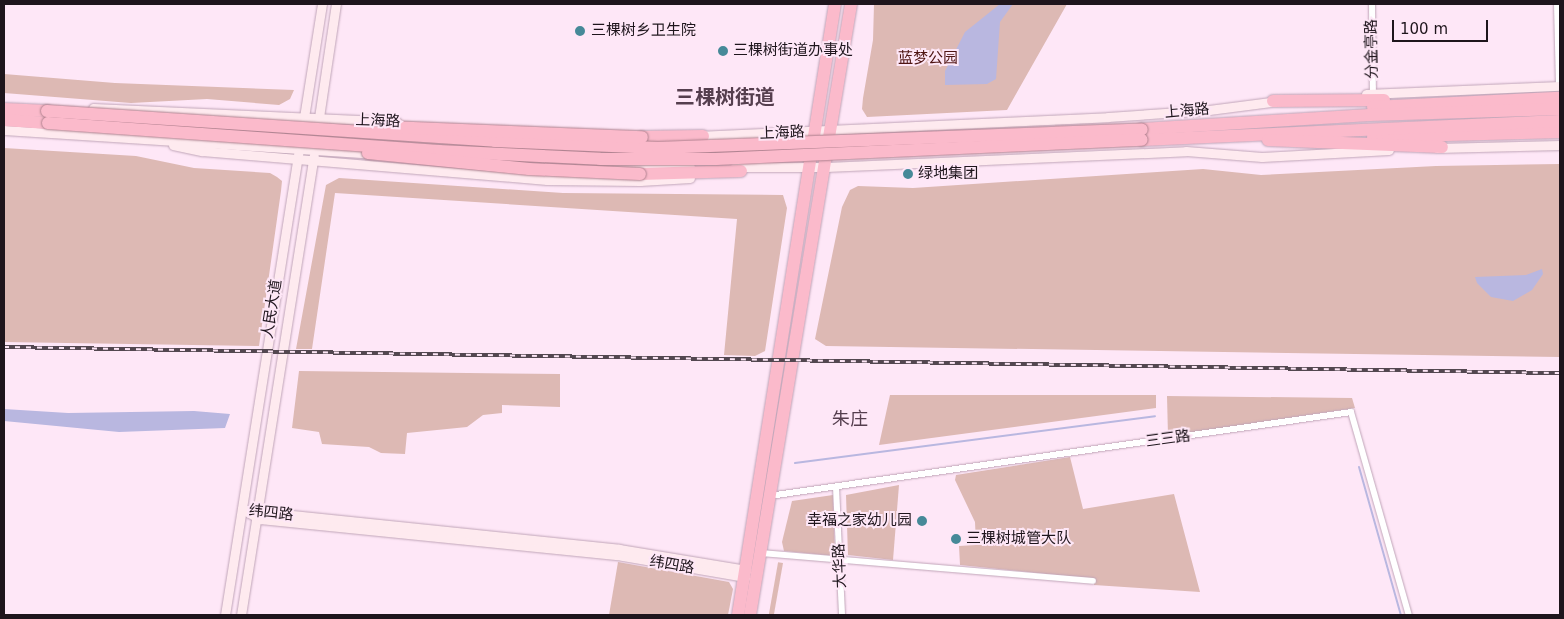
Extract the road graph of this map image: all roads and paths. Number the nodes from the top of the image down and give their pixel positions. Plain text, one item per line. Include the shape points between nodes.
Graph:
1 (322, 4) edge
2 (336, 4) edge
3 (835, 4) edge
4 (851, 4) edge
5 (1372, 4) edge
6 (1557, 4) edge
7 (1560, 90) edge
8 (1373, 94) junction
9 (1466, 100) junction
10 (1273, 101) junction
11 (4, 104) edge
12 (4, 109) edge
13 (1560, 109) edge
14 (305, 118) junction
15 (319, 119) junction
16 (4, 120) edge
17 (1560, 121) edge
18 (244, 122) junction
19 (4, 130) edge
20 (832, 131) junction
21 (1193, 131) junction
22 (815, 132) junction
23 (1560, 132) edge
24 (202, 133) junction
25 (1142, 134) junction
26 (703, 136) junction
27 (141, 138) junction
28 (1269, 140) junction
29 (1560, 146) edge
30 (1442, 147) junction
31 (301, 150) junction
32 (315, 151) junction
33 (299, 160) junction
34 (313, 161) junction
35 (804, 168) junction
36 (826, 168) junction
37 (741, 171) junction
38 (836, 487) junction
39 (776, 494) dead end
40 (242, 509) junction
41 (257, 515) junction
42 (761, 553) junction
43 (840, 559) junction
44 (745, 574) junction
45 (1093, 581) dead end
46 (225, 615) edge
47 (241, 615) edge
48 (738, 615) edge
49 (750, 615) edge
50 (842, 615) edge
51 (1409, 615) edge

1 - 14 main road, 人民大道
2 - 15 main road, 人民大道
3 - 22 highway
4 - 20 highway
5 - 8 street, 分金亭路
6 - 7 street
7 - 8 main road, 上海路
7 - 9 highway via 1544,98
8 - 10 main road, 上海路
9 - 10 highway
9 - 21 highway via 1270,114
10 - 20 main road, 上海路 via 1158,114
11 - 14 main road, 上海路
12 - 18 highway, 上海路, bridge
13 - 21 highway, 上海路
14 - 15 main road, 上海路
14 - 31 main road, 人民大道
15 - 26 main road, 上海路
15 - 32 main road, 人民大道
16 - 24 highway, 上海路, bridge
17 - 21 highway, 上海路
18 - 25 highway, 上海路, bridge via 429,137 658,148
18 - 26 highway, bridge via 642,137
19 - 27 main road
20 - 22 main road, 上海路
20 - 36 highway
21 - 25 highway, 上海路
21 - 28 highway via 1216,141
22 - 26 main road, 上海路
22 - 35 highway
23 - 28 highway
24 - 25 highway, 上海路, bridge via 457,152 660,160
24 - 37 highway, bridge via 267,144 348,150 411,160 640,174
27 - 31 main road
27 - 33 main road via 202,151
28 - 30 highway
29 - 30 main road
30 - 36 main road via 1262,157 1186,151
31 - 32 main road
31 - 33 main road, 人民大道
32 - 34 main road, 人民大道
32 - 35 main road via 552,165
33 - 34 main road
33 - 40 main road, 人民大道 via 280,258
34 - 37 main road via 547,180 649,180
34 - 41 main road, 人民大道
35 - 36 main road
35 - 37 main road
35 - 44 highway
36 - 42 highway
38 - 39 street, 三三路
38 - 43 street, 大华路
38 - 51 street, 三三路 via 1351,412
40 - 41 main road, 纬四路
40 - 46 main road, 人民大道
41 - 44 main road, 纬四路 via 619,548
41 - 47 main road, 人民大道
42 - 43 street
42 - 49 highway
43 - 45 street
43 - 50 street, 大华路
44 - 48 highway

